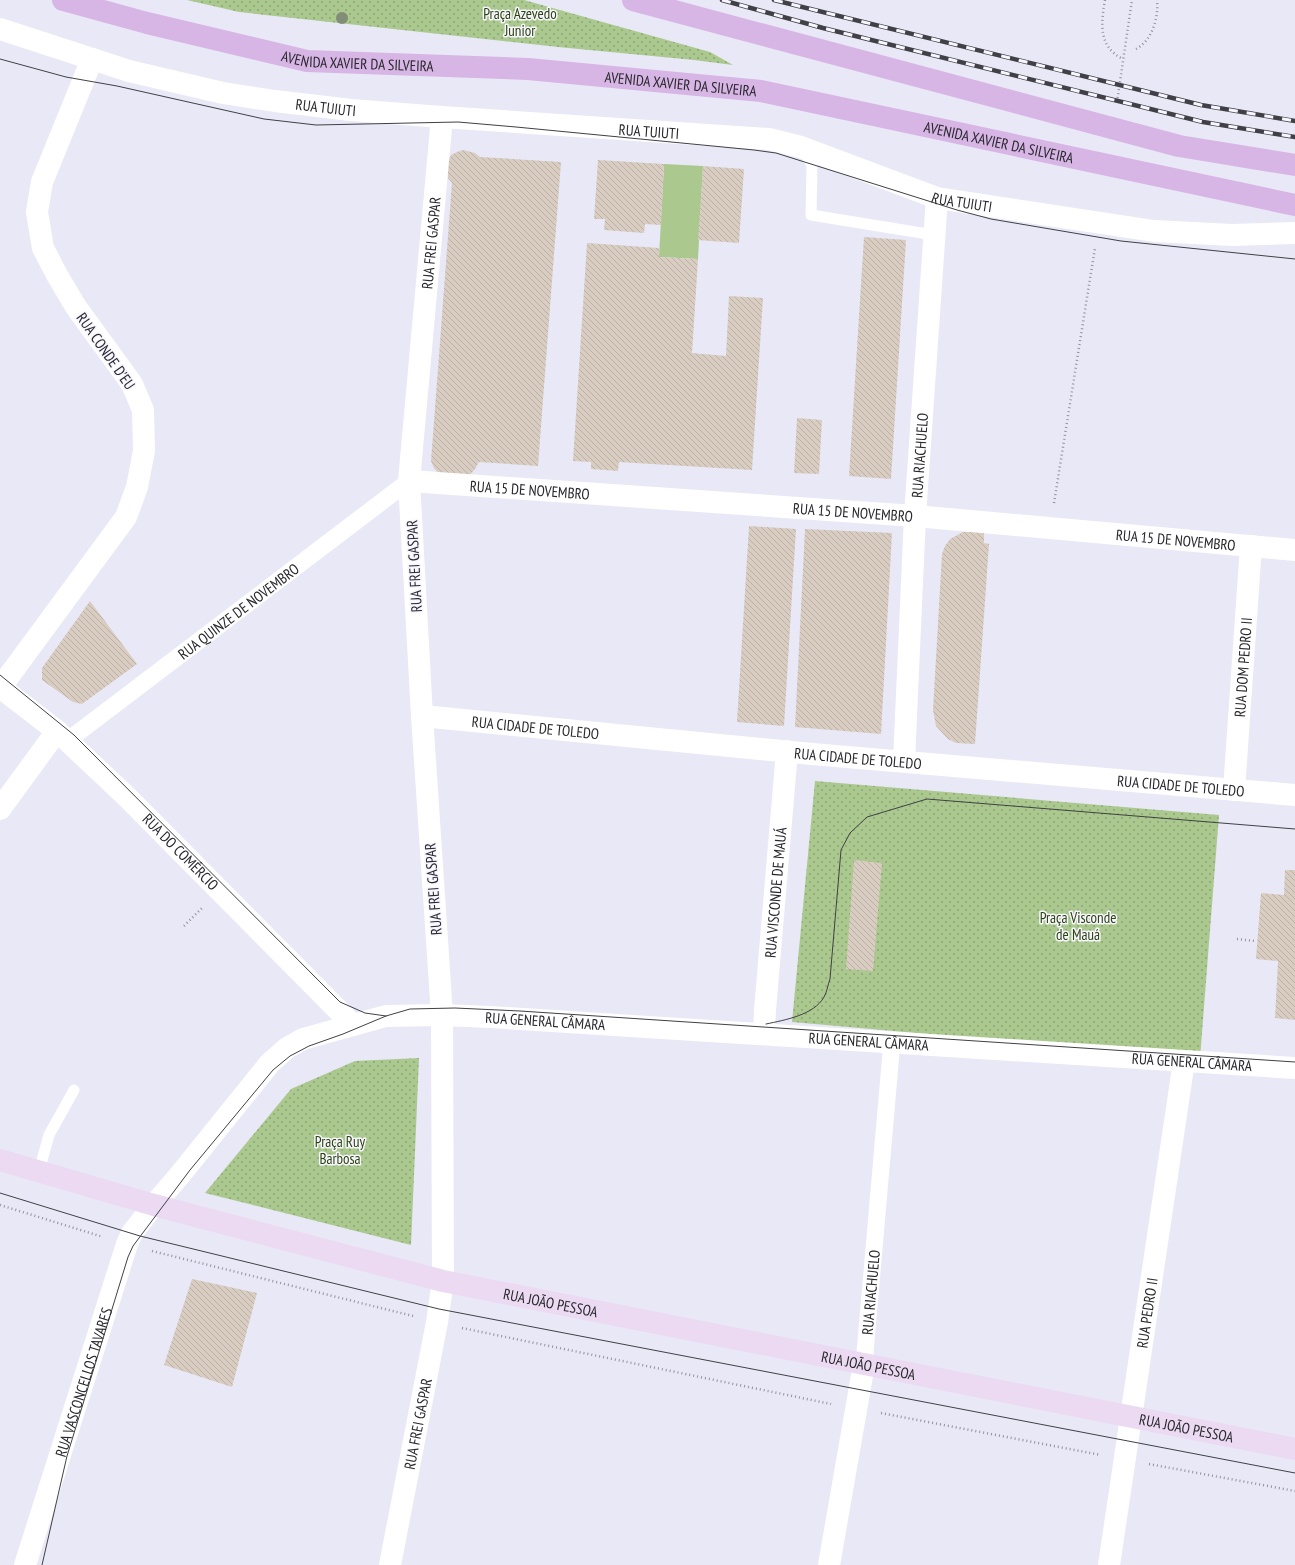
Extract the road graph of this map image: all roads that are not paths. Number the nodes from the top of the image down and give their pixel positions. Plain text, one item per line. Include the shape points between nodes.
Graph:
1 (63, 0) edge
2 (634, 0) edge
3 (0, 29) edge
4 (92, 59) junction
5 (442, 117) junction
6 (801, 146) junction
7 (1295, 165) edge
8 (937, 198) junction
9 (1295, 205) edge
10 (1295, 234) edge
11 (934, 235) junction
12 (409, 481) junction
13 (916, 516) junction
14 (1252, 546) junction
15 (1295, 550) edge
16 (2, 688) edge
17 (422, 716) junction
18 (62, 736) junction
19 (787, 751) junction
20 (904, 761) junction
21 (1234, 790) junction
22 (1295, 795) edge
23 (0, 810) edge
24 (442, 1015) junction
25 (353, 1025) junction
26 (764, 1034) junction
27 (892, 1042) junction
28 (1184, 1061) junction
29 (1295, 1068) edge
30 (74, 1090) dead end
31 (0, 1160) edge
32 (39, 1171) junction
33 (154, 1205) junction
34 (443, 1281) junction
35 (864, 1364) junction
36 (1131, 1417) junction
37 (1295, 1449) edge
38 (26, 1565) edge
39 (390, 1565) edge
40 (829, 1565) edge
41 (1109, 1565) edge

1 - 9 main road, AVENIDA XAVIER DA SILVEIRA via 307,61 528,69 760,91
2 - 7 main road via 1179,146
3 - 4 street, RUA TUIUTI
4 - 5 street, RUA TUIUTI via 129,71 223,93 351,110
4 - 16 street, RUA CONDE D'EU via 42,182 37,212 43,248 57,275 76,307 132,384 143,410 144,451 137,487 126,517
5 - 6 street, RUA TUIUTI via 769,139
5 - 12 street, RUA FREI GASPAR
6 - 8 street, RUA TUIUTI
6 - 11 lane via 812,165 811,215
8 - 10 street, RUA TUIUTI via 1154,231 1232,235
8 - 11 street, RUA RIACHUELO
11 - 13 street, RUA RIACHUELO
12 - 13 street, RUA 15 DE NOVEMBRO
12 - 17 street, RUA FREI GASPAR
12 - 18 street, RUA QUINZE DE NOVEMBRO
13 - 14 street, RUA 15 DE NOVEMBRO
13 - 20 street, RUA RIACHUELO
14 - 15 street, RUA 15 DE NOVEMBRO
14 - 21 street, RUA DOM PEDRO II
16 - 18 street, RUA DO COMÉRCIO
17 - 19 street, RUA CIDADE DE TOLEDO
17 - 24 street, RUA FREI GASPAR
18 - 23 street
18 - 25 street, RUA DO COMÉRCIO via 126,796
19 - 20 street, RUA CIDADE DE TOLEDO
19 - 26 street, RUA VISCONDE DE MAUÁ
20 - 21 street, RUA CIDADE DE TOLEDO
21 - 22 street, RUA CIDADE DE TOLEDO
24 - 25 street via 386,1016
24 - 26 street, RUA GENERAL CÂMARA
24 - 34 street
25 - 33 street via 303,1039 286,1048 270,1063
26 - 27 street, RUA GENERAL CÂMARA
27 - 28 street, RUA GENERAL CÂMARA
27 - 35 street, RUA RIACHUELO
28 - 29 street, RUA GENERAL CÂMARA
28 - 36 street, RUA PEDRO II
30 - 32 lane via 50,1135
31 - 32 main road
32 - 33 main road
33 - 34 main road
33 - 38 street, RUA VASCONCELLOS TAVARES via 132,1233 127,1244
34 - 35 main road, RUA JOÃO PESSOA
34 - 39 street, RUA FREI GASPAR
35 - 36 main road, RUA JOÃO PESSOA
35 - 40 street, RUA RIACHUELO
36 - 37 main road, RUA JOÃO PESSOA
36 - 41 street, RUA PEDRO II

